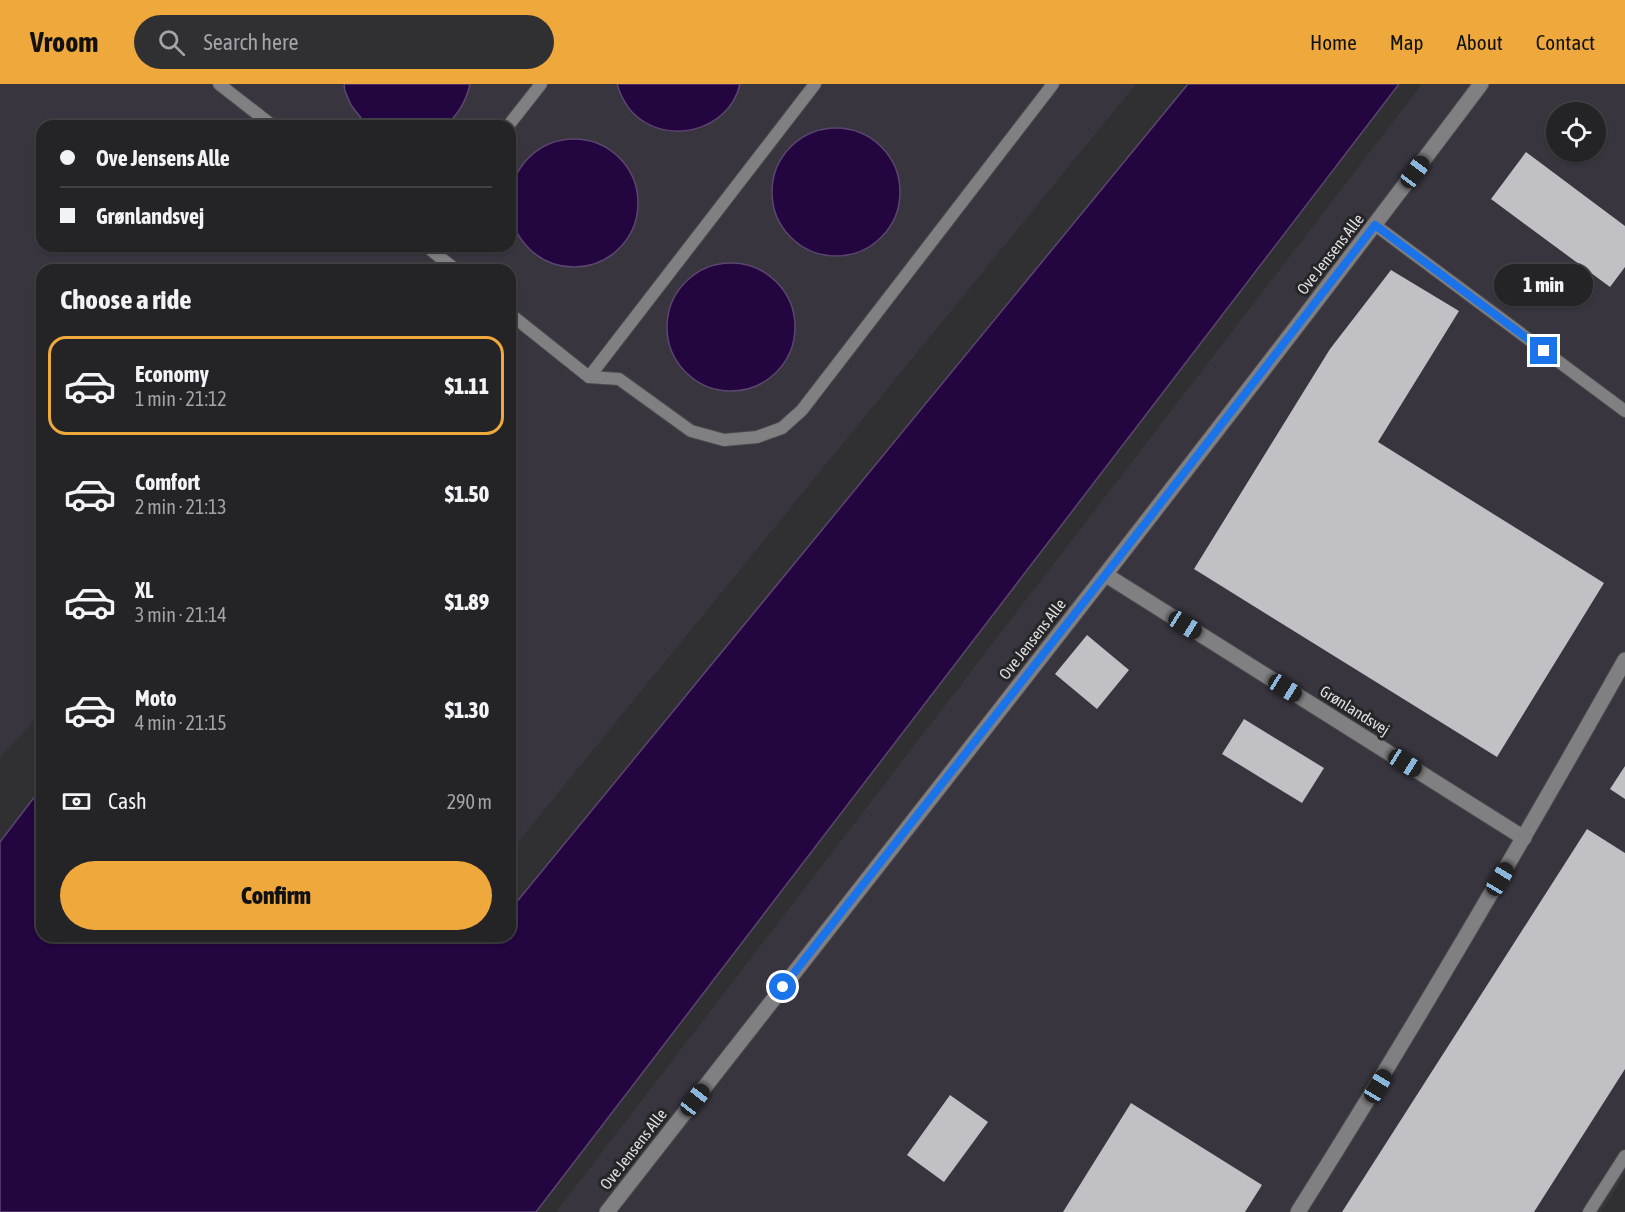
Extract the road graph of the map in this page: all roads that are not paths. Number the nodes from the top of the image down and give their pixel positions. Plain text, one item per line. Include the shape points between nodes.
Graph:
1 (219, 84) edge
2 (541, 84) edge
3 (815, 84) edge
4 (1053, 84) edge
5 (1481, 84) edge
6 (265, 120) edge
7 (512, 120) edge
8 (1375, 225) junction
9 (434, 252) edge
10 (448, 264) edge
11 (516, 319) edge
12 (589, 377) junction
13 (1625, 411) edge
14 (1106, 575) junction
15 (1625, 660) edge
16 (1524, 838) junction
17 (1625, 1156) edge
18 (607, 1212) edge
19 (1298, 1212) edge
20 (1588, 1212) edge

1 - 6 lane
2 - 7 lane
3 - 12 lane
4 - 12 lane via 802,410 782,428 757,437 724,440 691,431 619,379
5 - 8 street, Ove Jensens Alle
8 - 13 lane
8 - 14 street, Ove Jensens Alle
9 - 10 lane
11 - 12 lane
14 - 16 street, Grønlandsvej
14 - 18 street, Ove Jensens Alle
15 - 16 street
16 - 19 street via 1378,1086
17 - 20 lane

